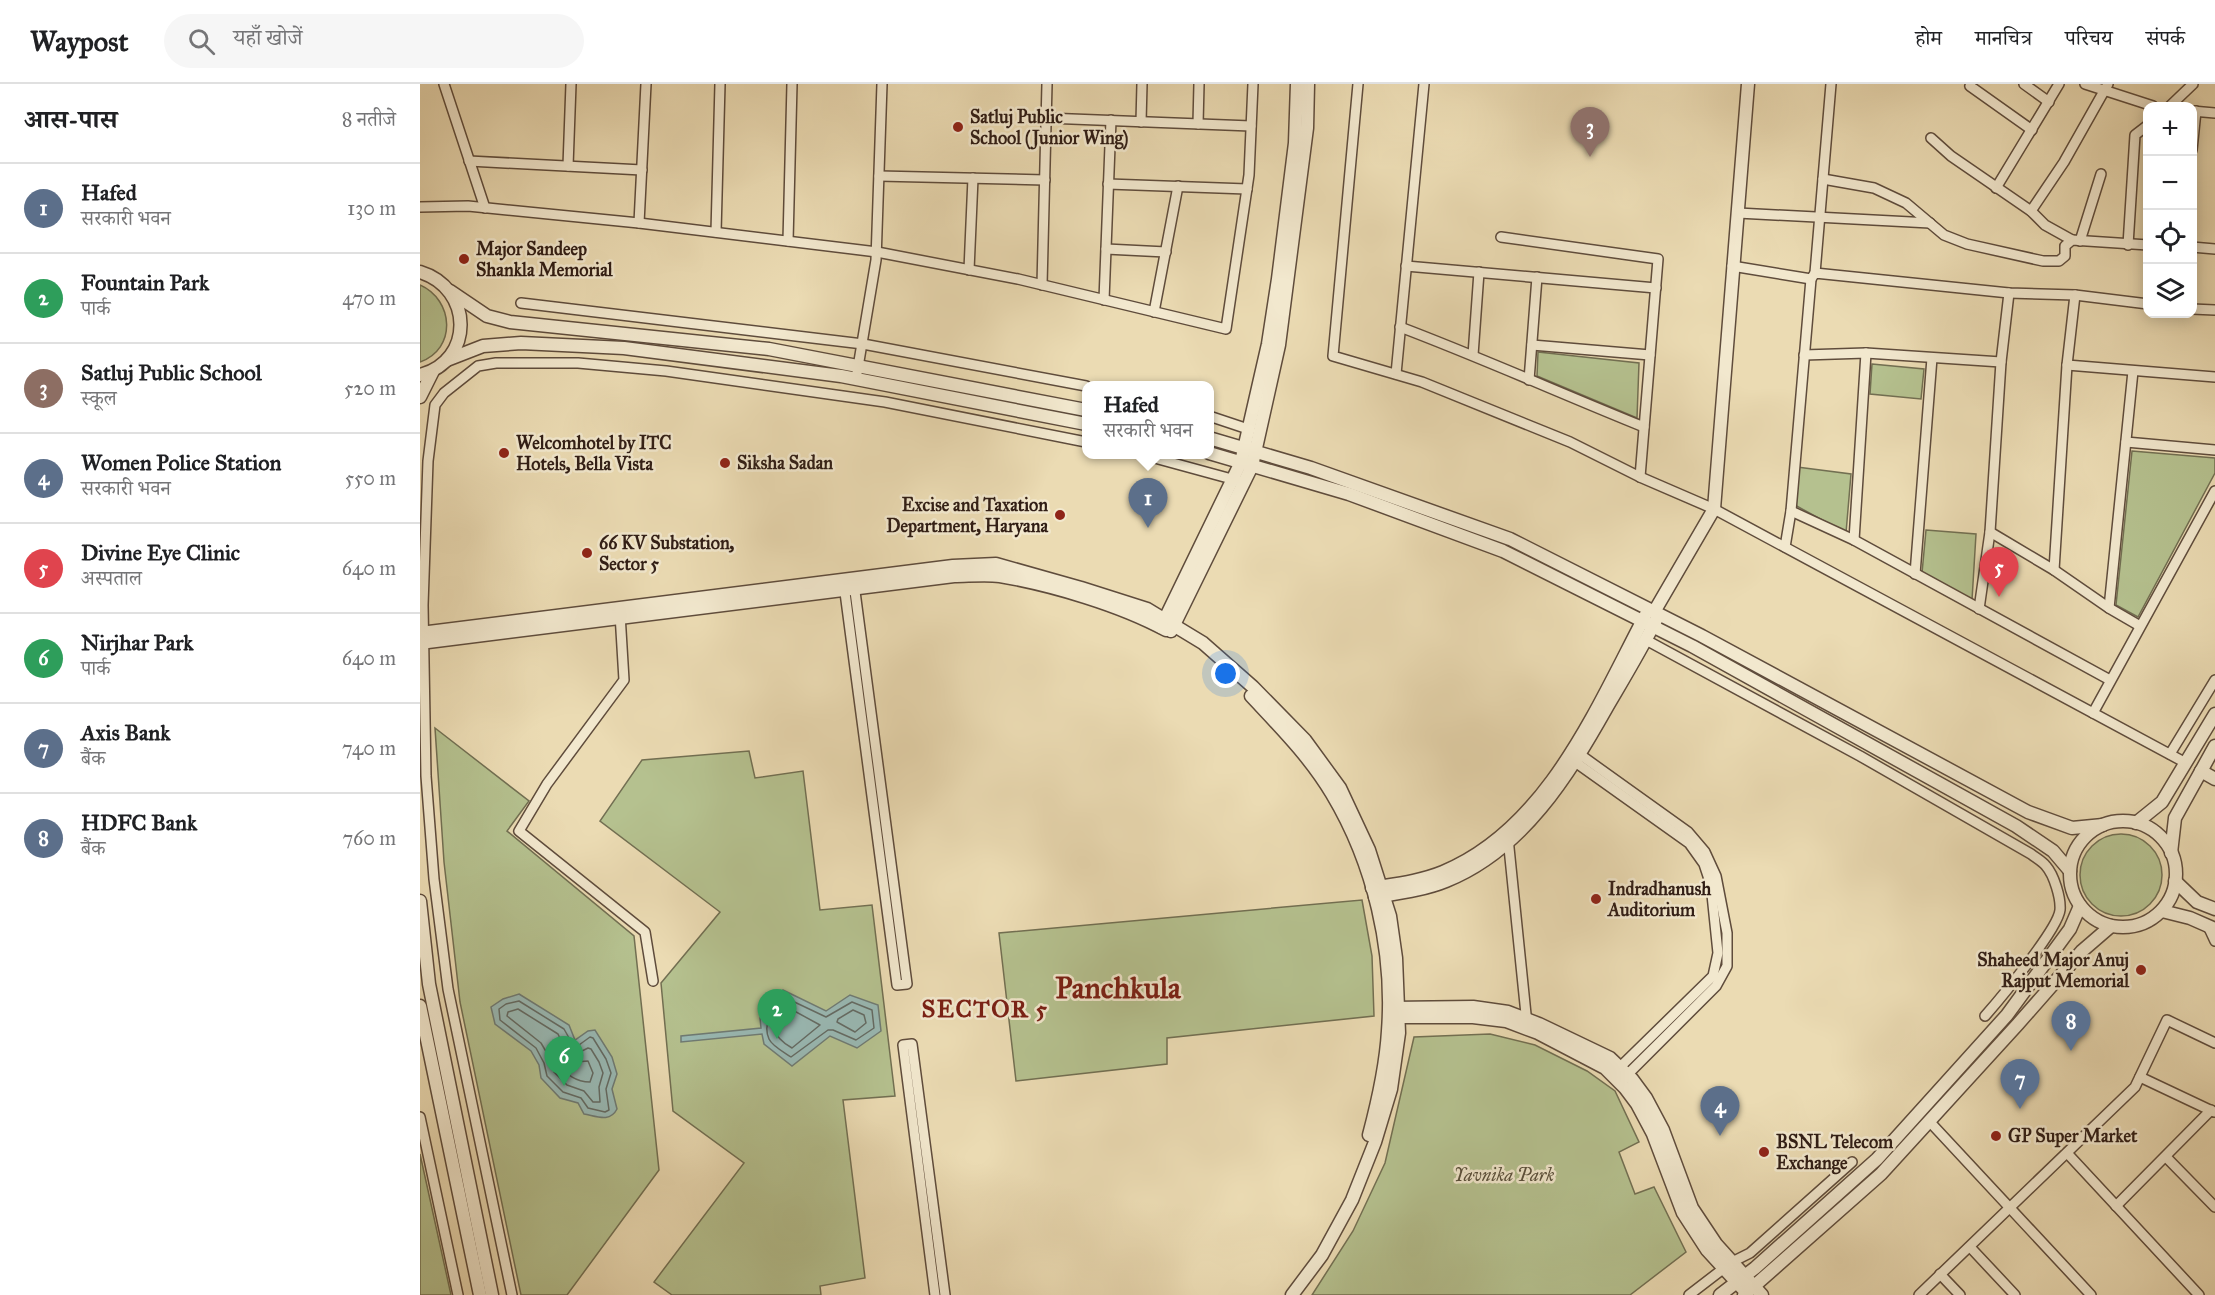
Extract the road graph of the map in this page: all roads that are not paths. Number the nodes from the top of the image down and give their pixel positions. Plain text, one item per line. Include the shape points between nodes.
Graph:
1 (444, 84) edge
2 (571, 84) edge
3 (646, 84) edge
4 (720, 84) edge
5 (792, 84) edge
6 (882, 84) edge
7 (1047, 84) edge
8 (1142, 84) edge
9 (1199, 84) edge
10 (1253, 84) edge
11 (1297, 84) edge
12 (1308, 84) edge
13 (1358, 84) edge
14 (1424, 84) edge
15 (1748, 84) edge
16 (1831, 84) edge
17 (1971, 84) edge
18 (2024, 84) edge
19 (2059, 84) edge
20 (2085, 84) edge
21 (2193, 84) edge
22 (2106, 88) edge
23 (2049, 102) junction
24 (2143, 102) edge
25 (2174, 102) edge
26 (2197, 111) edge
27 (2215, 113) edge
28 (1046, 118) junction
29 (1111, 120) junction
30 (1141, 122) junction
31 (1198, 124) junction
32 (1251, 126) junction
33 (2143, 129) edge
34 (2032, 130) junction
35 (1931, 138) dead end
36 (469, 161) junction
37 (568, 166) junction
38 (642, 170) junction
39 (2101, 174) dead end
40 (879, 176) junction
41 (973, 178) junction
42 (1823, 179) junction
43 (1045, 180) junction
44 (1108, 184) junction
45 (1178, 186) junction
46 (1996, 188) junction
47 (1247, 189) junction
48 (420, 207) edge
49 (485, 208) junction
50 (2031, 211) junction
51 (1738, 213) junction
52 (1820, 218) junction
53 (639, 223) junction
54 (1930, 223) junction
55 (716, 232) junction
56 (1502, 237) dead end
57 (788, 241) junction
58 (2076, 241) junction
59 (2128, 245) junction
60 (2143, 245) edge
61 (2197, 247) edge
62 (1106, 249) junction
63 (2215, 249) edge
64 (877, 252) junction
65 (1166, 252) junction
66 (1406, 266) junction
67 (1732, 266) junction
68 (969, 270) junction
69 (420, 272) edge
70 (1479, 272) junction
71 (1813, 276) junction
72 (1537, 277) junction
73 (1042, 285) junction
74 (1656, 288) junction
75 (450, 291) junction
76 (2009, 293) junction
77 (2075, 295) junction
78 (1104, 300) junction
79 (521, 303) dead end
80 (2143, 303) edge
81 (2197, 309) edge
82 (2215, 310) edge
83 (1154, 312) junction
84 (633, 317) junction
85 (1400, 327) junction
86 (632, 335) junction
87 (548, 344) junction
88 (863, 344) junction
89 (1532, 345) junction
90 (1866, 353) junction
91 (1473, 354) junction
92 (1650, 355) junction
93 (1804, 355) junction
94 (1932, 358) junction
95 (447, 360) junction
96 (548, 362) junction
97 (2001, 363) junction
98 (2067, 365) junction
99 (859, 366) junction
100 (433, 371) junction
101 (2133, 371) junction
102 (1396, 374) junction
103 (420, 375) edge
104 (2215, 377) edge
105 (856, 379) junction
106 (1529, 380) junction
107 (1082, 385) edge
108 (420, 397) edge
109 (1082, 409) edge
110 (1214, 418) edge
111 (1082, 423) edge
112 (1644, 427) junction
113 (1248, 429) junction
114 (1214, 439) edge
115 (1082, 441) edge
116 (2126, 442) junction
117 (1250, 450) junction
118 (2215, 450) edge
119 (1214, 454) edge
120 (1158, 459) edge
121 (1246, 464) junction
122 (1640, 477) junction
123 (1238, 481) junction
124 (2215, 491) edge
125 (1714, 509) junction
126 (1791, 511) junction
127 (423, 523) edge
128 (1990, 532) junction
129 (1854, 540) junction
130 (1785, 547) junction
131 (2054, 570) junction
132 (1915, 574) junction
133 (849, 584) junction
134 (2109, 608) junction
135 (1979, 609) junction
136 (1654, 612) junction
137 (620, 613) junction
138 (1648, 624) junction
139 (1167, 626) junction
140 (2140, 626) junction
141 (421, 638) edge
142 (1646, 640) junction
143 (2110, 680) junction
144 (2215, 680) edge
145 (2093, 713) junction
146 (2215, 714) edge
147 (2215, 746) edge
148 (2170, 754) junction
149 (1573, 755) junction
150 (2186, 763) junction
151 (2201, 771) junction
152 (2215, 779) edge
153 (2136, 823) junction
154 (2103, 825) junction
155 (1509, 830) junction
156 (1508, 843) junction
157 (2172, 853) junction
158 (2070, 871) junction
159 (2175, 881) junction
160 (1377, 892) junction
161 (420, 901) edge
162 (2080, 906) junction
163 (2215, 909) edge
164 (2162, 911) junction
165 (2111, 926) junction
166 (2211, 928) edge
167 (2215, 941) edge
168 (653, 981) dead end
169 (420, 1006) edge
170 (1393, 1012) junction
171 (1985, 1016) dead end
172 (1527, 1024) junction
173 (2215, 1043) edge
174 (909, 1056) dead end
175 (1620, 1075) junction
176 (2140, 1077) junction
177 (912, 1081) junction
178 (2213, 1111) edge
179 (420, 1117) edge
180 (1929, 1121) junction
181 (2067, 1153) junction
182 (2166, 1157) junction
183 (1852, 1162) dead end
184 (2116, 1206) junction
185 (2215, 1207) edge
186 (2010, 1208) junction
187 (1970, 1247) junction
188 (1728, 1265) junction
189 (1940, 1274) junction
190 (1740, 1279) junction
191 (1751, 1293) edge
192 (458, 1295) edge
193 (480, 1295) edge
194 (492, 1295) edge
195 (512, 1295) edge
196 (935, 1295) edge
197 (945, 1295) edge
198 (1281, 1295) edge
199 (1292, 1295) edge
200 (1689, 1295) edge
201 (1720, 1295) edge
202 (1919, 1295) edge
203 (1960, 1295) edge
204 (2015, 1295) edge
205 (2091, 1295) edge
206 (2199, 1295) edge

1 - 36 street
2 - 37 street
3 - 38 street
4 - 55 street
5 - 57 street
6 - 40 street
7 - 28 street
8 - 30 street
9 - 31 street
10 - 32 street
11 - 113 street via 1295,143 1278,279
12 - 117 street via 1307,128 1279,345
13 - 102 street via 1333,356
14 - 66 street
15 - 51 street
16 - 42 street
17 - 34 street
18 - 23 street
19 - 23 street
20 - 22 street
21 - 25 street
22 - 24 street
22 - 50 street
23 - 34 street
26 - 27 street
28 - 29 street
28 - 43 street
29 - 30 street
29 - 44 street
30 - 31 street
31 - 32 street
32 - 47 street
33 - 59 street via 2134,135
34 - 46 street
35 - 46 street
36 - 37 street
36 - 49 street
37 - 38 street
38 - 53 street
39 - 58 street
40 - 41 street
40 - 64 street
41 - 43 street
41 - 68 street
42 - 52 street
42 - 54 street via 1874,188 1906,203
43 - 73 street
44 - 45 street
44 - 62 street
45 - 47 street
45 - 65 street
46 - 50 street
47 - 83 street via 1226,329
48 - 49 street
49 - 53 street
50 - 58 street via 2045,225
51 - 52 street
51 - 67 street
52 - 54 street
52 - 71 street
53 - 55 street
54 - 58 street via 1944,235 1967,244 2043,261 2060,261 2065,256 2065,246
55 - 57 street
56 - 74 street via 1658,259
57 - 64 street
58 - 59 street
59 - 60 street
61 - 63 street
62 - 65 street
62 - 78 street
64 - 68 street
64 - 88 street
65 - 83 street
66 - 70 street
66 - 85 street
67 - 71 street
67 - 125 street
68 - 73 street
69 - 75 street via 437,279
70 - 72 street
70 - 91 street
71 - 76 street
71 - 93 street
72 - 74 street
72 - 89 street
73 - 78 street
74 - 92 street
75 - 86 street via 487,316 499,319
75 - 95 street via 462,321 459,341
76 - 77 street
76 - 97 street
77 - 80 street
77 - 98 street
78 - 83 street
79 - 84 street
81 - 82 street
84 - 86 street
84 - 88 street
85 - 91 street
85 - 102 street
86 - 99 street via 769,349
87 - 95 street via 483,346
87 - 96 street
87 - 105 street via 624,348
88 - 99 street
88 - 107 street
89 - 92 street
89 - 106 street
90 - 93 street
90 - 94 street
90 - 129 street
91 - 106 street
92 - 112 street
93 - 126 street
94 - 97 street
94 - 132 street
95 - 100 street
96 - 115 street via 666,371 864,398
96 - 127 street via 478,366 444,393 435,405
97 - 128 street
98 - 101 street
98 - 131 street
99 - 105 street
99 - 109 street
100 - 103 street
100 - 108 street
101 - 104 street
101 - 116 street
102 - 122 street via 1570,442
105 - 111 street
106 - 112 street
110 - 113 street
112 - 122 street
113 - 117 street
114 - 117 street
116 - 118 street
116 - 134 street
117 - 121 street
117 - 136 street via 1510,539
119 - 121 street
120 - 123 street
121 - 123 street
121 - 138 street via 1349,494 1503,551
122 - 125 street
123 - 139 street
124 - 140 street
125 - 130 street
125 - 136 street
126 - 129 street
126 - 130 street
127 - 141 street
128 - 131 street
128 - 135 street
129 - 132 street
130 - 145 street
131 - 134 street
132 - 135 street
133 - 133 street via 908,984 897,985
133 - 137 street
133 - 139 street via 953,566 996,564
134 - 140 street
135 - 143 street
136 - 138 street
136 - 154 street via 2028,812 2072,828
137 - 141 street
137 - 168 street via 624,680 547,784 519,831 645,932
138 - 142 street
138 - 149 street
138 - 158 street via 2016,826 2053,851
139 - 160 street via 1247,693 1299,747 1332,794
140 - 143 street
141 - 195 street via 426,776 448,989
142 - 149 street
142 - 171 street via 1891,774 2046,866 2060,900 2058,917
143 - 145 street
144 - 148 street
145 - 148 street
146 - 150 street
147 - 151 street
148 - 150 street
149 - 155 street
149 - 156 street via 1534,817
149 - 175 street via 1688,832 1705,852 1716,876 1727,933 1727,966 1716,987
150 - 153 street via 2162,802
151 - 152 street
151 - 157 street via 2175,818
153 - 154 street
153 - 157 street via 2162,838
154 - 158 street via 2087,835 2075,852
155 - 156 street
155 - 160 street via 1466,861 1441,873
156 - 160 street via 1445,882
156 - 172 street
157 - 159 street
158 - 162 street
159 - 163 street via 2197,902
159 - 164 street
160 - 170 street via 1390,916 1396,958
161 - 194 street via 429,984
162 - 165 street via 2094,919
162 - 190 street via 2070,930 2007,1015 1877,1159
164 - 165 street via 2137,926
164 - 166 street
165 - 180 street via 2082,951
166 - 167 street
169 - 193 street
170 - 172 street
170 - 198 street via 1369,1137 1346,1194 1317,1249
170 - 199 street via 1399,1033 1376,1142 1352,1200 1322,1255
172 - 175 street
173 - 176 street via 2167,1020
174 - 177 street
175 - 188 street via 1653,1134 1683,1213 1707,1250
176 - 178 street
176 - 181 street
177 - 196 street
177 - 197 street
178 - 182 street
179 - 192 street
180 - 186 street
180 - 191 street via 1881,1174
181 - 184 street
181 - 186 street
182 - 184 street
182 - 185 street
183 - 188 street via 1750,1253
184 - 206 street
186 - 187 street
186 - 205 street
187 - 189 street
187 - 204 street
188 - 190 street
188 - 200 street
189 - 202 street
189 - 203 street
190 - 191 street
190 - 201 street

